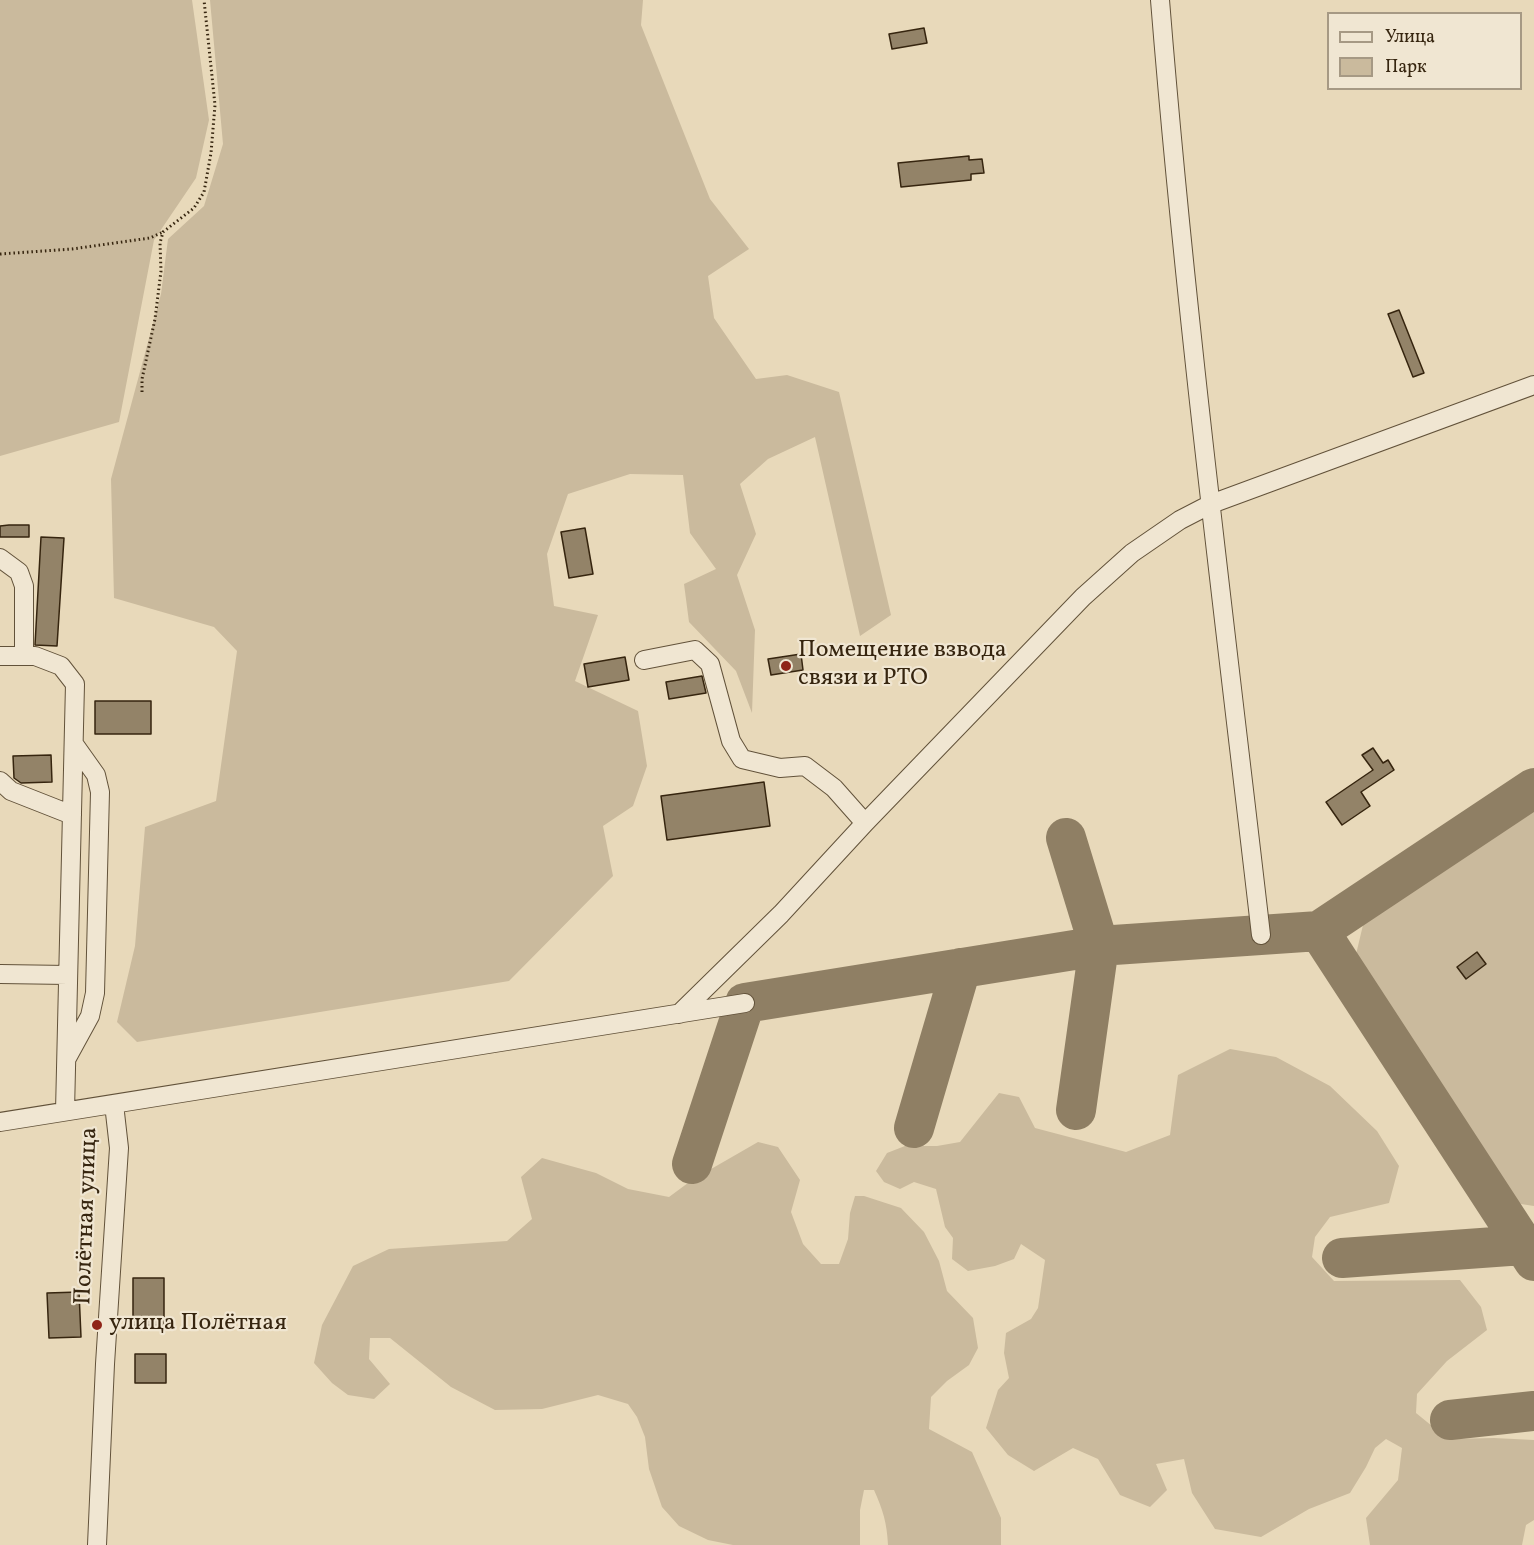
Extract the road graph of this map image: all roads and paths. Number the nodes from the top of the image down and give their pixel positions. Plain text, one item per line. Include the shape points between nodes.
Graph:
1 (204, 0) edge
2 (1160, 0) edge
3 (163, 232) junction
4 (0, 254) edge
5 (1534, 385) edge
6 (142, 392) dead end
7 (1211, 504) junction
8 (0, 558) edge
9 (0, 656) edge
10 (24, 656) junction
11 (644, 660) dead end
12 (74, 744) junction
13 (0, 781) edge
14 (72, 815) junction
15 (865, 823) junction
16 (1261, 935) dead end
17 (0, 974) edge
18 (68, 975) junction
19 (745, 1003) dead end
20 (679, 1014) junction
21 (66, 1061) junction
22 (114, 1104) junction
23 (65, 1111) junction
24 (0, 1122) edge
25 (97, 1545) edge

1 - 3 path via 215,105 211,153 204,192 194,208
2 - 7 street
3 - 4 path via 150,238 72,249
3 - 6 path
5 - 7 street
7 - 15 street via 1180,520 1132,554 1083,597
7 - 16 street
8 - 10 street via 19,572 24,586
9 - 10 street
10 - 12 street via 61,666 75,684
11 - 15 street via 695,650 710,664 731,741 742,759 780,768 805,766 834,788
12 - 14 street
12 - 21 street via 96,775 100,792 97,946 90,1016
13 - 14 street via 11,791
14 - 18 street
15 - 20 street via 781,914
17 - 18 street
18 - 21 street
19 - 20 street
20 - 22 street
21 - 23 street
22 - 23 street
22 - 25 street, Полётная улица via 119,1148
23 - 24 street

